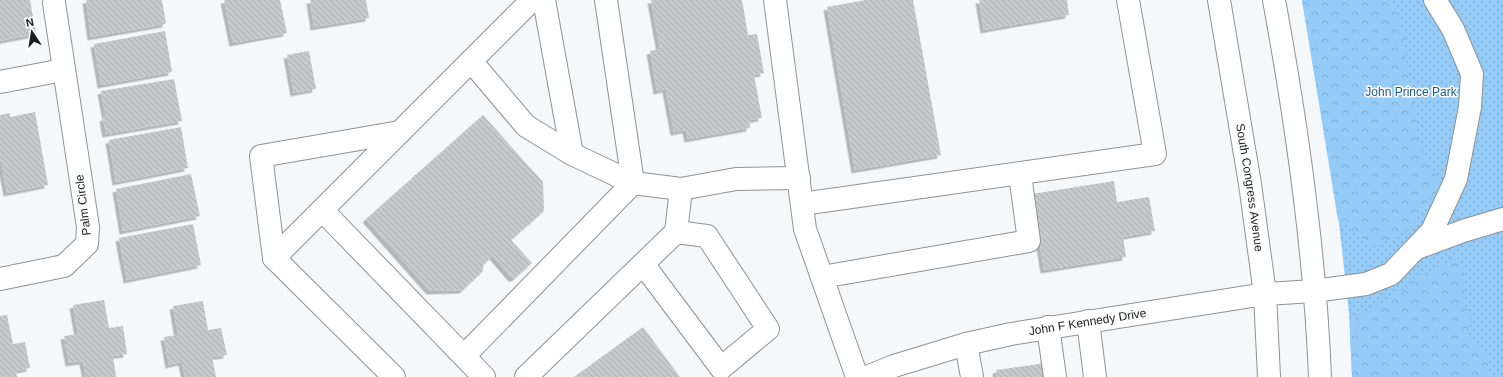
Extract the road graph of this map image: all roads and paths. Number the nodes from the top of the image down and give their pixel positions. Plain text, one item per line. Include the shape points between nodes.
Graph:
1 (532, 0) edge
2 (544, 0) edge
3 (606, 0) edge
4 (775, 0) edge
5 (1128, 0) edge
6 (1219, 0) edge
7 (1274, 0) edge
8 (1436, 0) edge
9 (54, 3) dead end
10 (471, 61) junction
11 (63, 70) junction
12 (0, 82) edge
13 (400, 132) junction
14 (572, 154) junction
15 (1020, 174) junction
16 (798, 178) junction
17 (634, 183) junction
18 (681, 189) junction
19 (802, 204) junction
20 (322, 210) junction
21 (1503, 219) edge
22 (676, 232) junction
23 (1414, 250) junction
24 (274, 258) junction
25 (643, 264) junction
26 (822, 277) junction
27 (0, 279) edge
28 (1314, 291) junction
29 (1265, 294) junction
30 (1088, 321) junction
31 (1048, 327) junction
32 (966, 344) junction
33 (464, 356) junction
34 (394, 377) edge
35 (484, 377) edge
36 (526, 377) edge
37 (857, 377) edge
38 (867, 377) edge
39 (972, 377) edge
40 (1055, 377) edge
41 (1095, 377) edge
42 (1269, 377) edge
43 (1320, 377) edge

1 - 10 street
2 - 14 street
3 - 17 street
4 - 16 street
5 - 15 street via 1155,154
6 - 29 street, South Congress Avenue via 1250,184
7 - 28 street via 1303,180
8 - 23 street, John F Kennedy Drive via 1453,29 1472,74 1470,107 1456,179 1432,231
9 - 11 street, Palm Circle
10 - 13 street
10 - 14 street via 526,126
11 - 12 street
11 - 27 street, Palm Circle via 88,227 87,244 64,266
13 - 20 street
13 - 24 street via 261,156
14 - 17 street
15 - 19 street
15 - 26 street via 1029,241
16 - 18 street via 736,179
16 - 19 street
17 - 18 street
17 - 33 street
18 - 22 street
19 - 26 street via 805,229
20 - 24 street
20 - 33 street
21 - 23 street
22 - 25 street
22 - 25 street via 707,236 768,329 721,368
23 - 28 street, John F Kennedy Drive via 1391,274 1366,284
24 - 34 street
25 - 36 street
26 - 37 street
28 - 29 street, John F Kennedy Drive
28 - 43 street
29 - 30 street, John F Kennedy Drive
29 - 42 street, South Congress Avenue
30 - 31 street, John F Kennedy Drive
30 - 41 street
31 - 32 street, John F Kennedy Drive
31 - 40 street
32 - 38 street, John F Kennedy Drive
32 - 39 street
33 - 35 street

